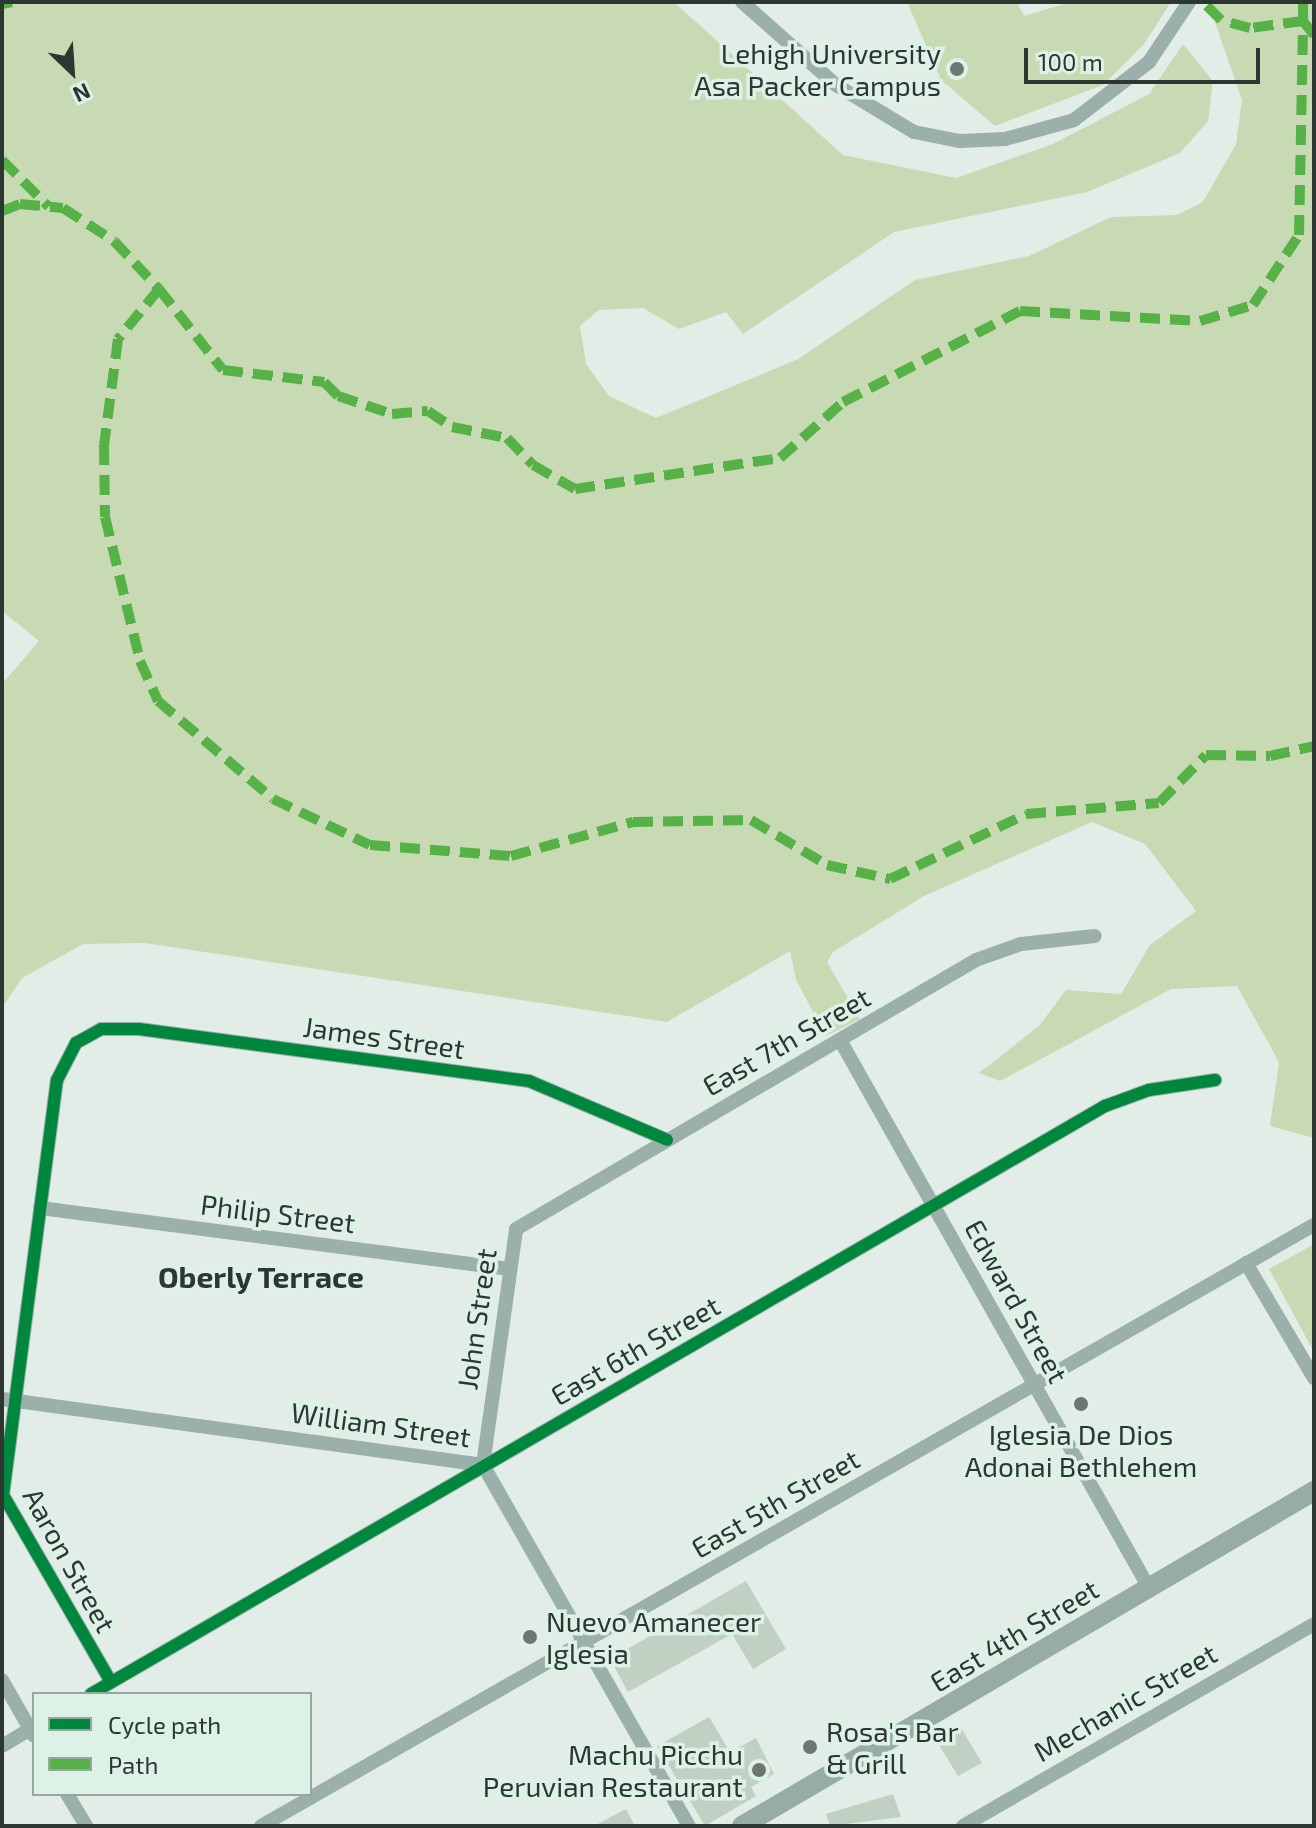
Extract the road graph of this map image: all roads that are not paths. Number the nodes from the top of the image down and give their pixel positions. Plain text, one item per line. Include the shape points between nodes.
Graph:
1 (742, 2) edge
2 (1189, 2) edge
3 (1095, 936) dead end
4 (84, 1036) joint
5 (840, 1040) junction
6 (1215, 1080) dead end
7 (667, 1140) junction
8 (933, 1206) junction
9 (40, 1208) junction
10 (1314, 1225) edge
11 (516, 1229) joint
12 (1246, 1263) junction
13 (510, 1269) junction
14 (1314, 1378) edge
15 (1034, 1385) junction
16 (8, 1400) edge
17 (483, 1465) junction
18 (1314, 1491) edge
19 (1149, 1588) junction
20 (1314, 1624) edge
21 (584, 1642) junction
22 (2, 1680) edge
23 (111, 1682) junction
24 (94, 1692) edge
25 (32, 1729) edge
26 (32, 1731) edge
27 (2, 1746) edge
28 (68, 1796) edge
29 (86, 1826) edge
30 (261, 1826) edge
31 (689, 1826) edge
32 (742, 1826) edge
33 (963, 1826) edge

1 - 2 street via 836,85 914,132 960,141 1039,131 1085,113 1149,62
3 - 5 street, East 7th Street via 991,953
4 - 7 street, James Street via 139,1029 529,1081
4 - 9 street, Aaron Street via 65,1057 57,1080
5 - 7 street, East 7th Street
5 - 8 street, Edward Street
6 - 8 street, East 6th Street via 1119,1099
7 - 11 street, East 7th Street
8 - 15 street, Edward Street
8 - 17 street, East 6th Street
9 - 13 street, Philip Street
9 - 16 street, Aaron Street
10 - 12 street, East 5th Street
11 - 13 street, John Street
12 - 14 street
12 - 15 street, East 5th Street
13 - 17 street, John Street
15 - 19 street, Edward Street
15 - 21 street, East 5th Street
16 - 17 street, William Street
16 - 23 street, Aaron Street via 3,1495
17 - 21 street, William Street
17 - 23 street, East 6th Street
18 - 19 main road, East 4th Street
19 - 32 main road, East 4th Street
20 - 33 street, Mechanic Street
21 - 30 street, East 5th Street
21 - 31 street, William Street
22 - 25 street
23 - 24 street, East 6th Street
26 - 27 street
28 - 29 street

